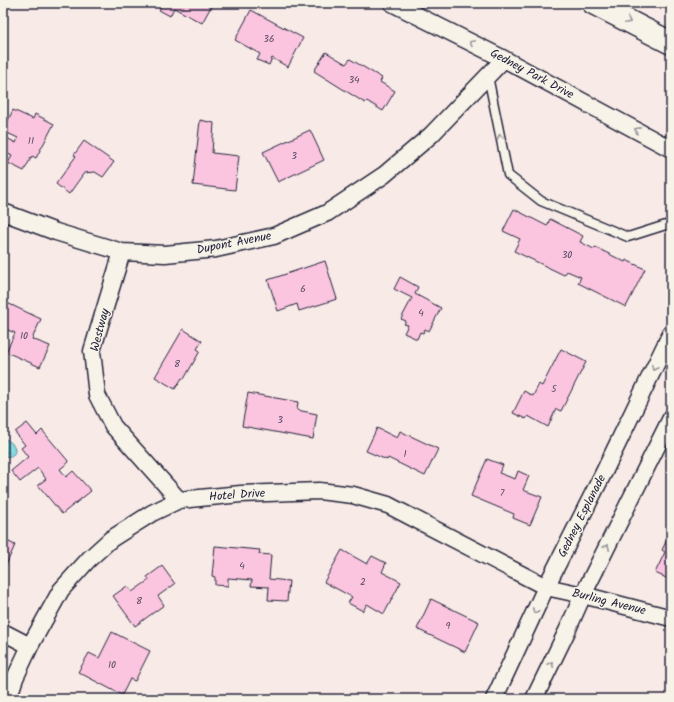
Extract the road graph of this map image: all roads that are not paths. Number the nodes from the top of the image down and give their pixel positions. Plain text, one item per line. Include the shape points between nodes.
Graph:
1 (392, 3) edge
2 (593, 3) edge
3 (671, 43) edge
4 (504, 59) junction
5 (488, 76) junction
6 (671, 149) edge
7 (3, 212) edge
8 (671, 222) edge
9 (122, 252) junction
10 (671, 333) edge
11 (671, 418) edge
12 (179, 500) junction
13 (546, 587) junction
14 (583, 595) junction
15 (671, 618) edge
16 (3, 632) edge
17 (30, 646) junction
18 (8, 699) edge
19 (494, 699) edge
20 (534, 699) edge

4 -> 1 street, Gedney Park Drive
2 -> 3 main road
4 - 5 street, Dupont Avenue
6 -> 4 street, Gedney Park Drive
8 -> 5 lane via 628,237 541,201 508,175
5 - 9 street, Dupont Avenue via 431,135 384,175 327,213 274,236 216,249 165,254
7 - 9 street, Dupont Avenue via 56,232
9 - 12 street, Westway via 92,351 96,395 113,426
10 -> 13 street, Gedney Esplanade
14 -> 11 street
12 - 13 street, Hotel Drive via 318,491 353,495 388,505
12 - 17 street, Hotel Drive via 152,513 111,539 89,559 62,590
13 - 14 street, Burling Avenue
13 -> 19 street, Gedney Esplanade
14 - 15 street, Burling Avenue
20 -> 14 street
16 - 17 street
17 - 18 street, Hotel Drive

